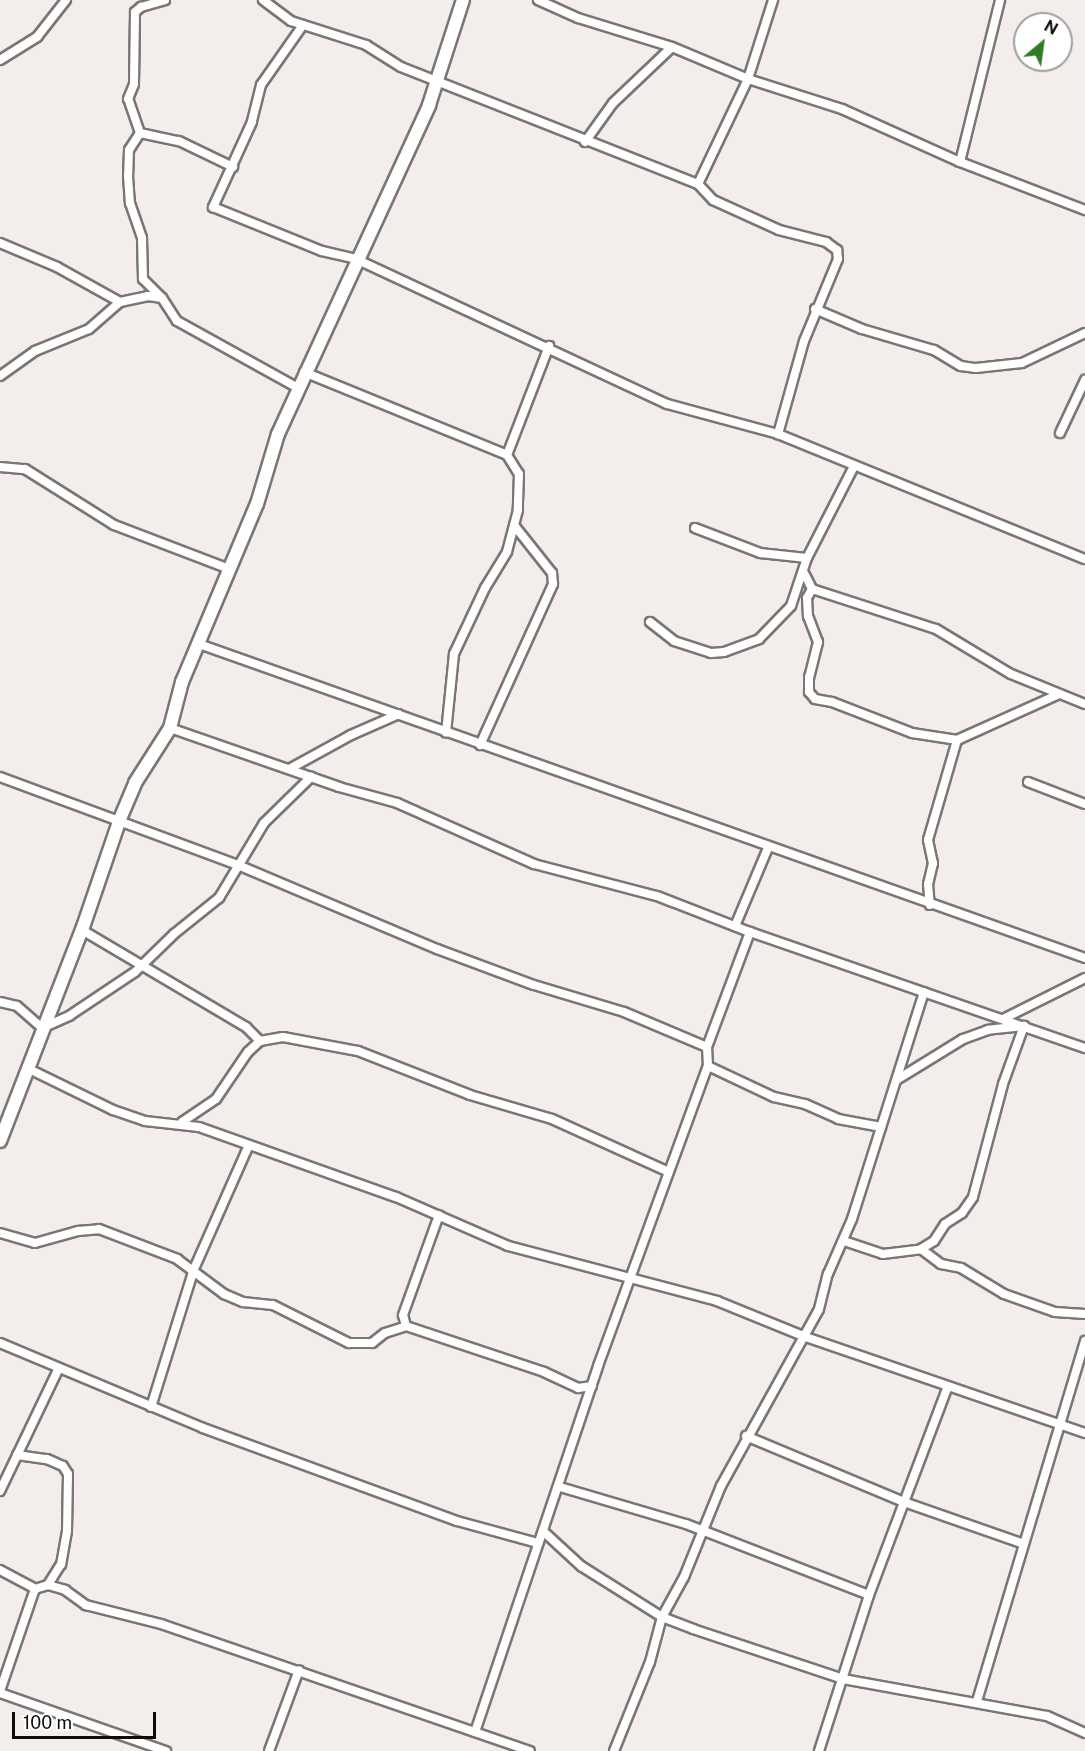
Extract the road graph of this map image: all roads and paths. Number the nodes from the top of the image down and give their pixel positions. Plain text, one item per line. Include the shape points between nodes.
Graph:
1 (66, 0) edge
2 (165, 0) edge
3 (263, 0) edge
4 (463, 0) edge
5 (538, 0) edge
6 (773, 0) edge
7 (1000, 0) edge
8 (139, 3) edge
9 (303, 25) junction
10 (672, 47) junction
11 (0, 60) edge
12 (436, 79) junction
13 (748, 79) junction
14 (140, 133) junction
15 (585, 142) junction
16 (960, 162) junction
17 (233, 167) junction
18 (698, 184) junction
19 (1085, 210) edge
20 (0, 243) edge
21 (356, 259) junction
22 (162, 298) junction
23 (120, 302) junction
24 (815, 309) junction
25 (1085, 333) edge
26 (549, 346) junction
27 (304, 372) junction
28 (0, 376) edge
29 (1085, 380) edge
30 (298, 388) junction
31 (1060, 433) dead end
32 (778, 434) junction
33 (507, 455) junction
34 (854, 466) junction
35 (0, 467) edge
36 (514, 525) junction
37 (695, 528) dead end
38 (807, 558) junction
39 (1085, 559) edge
40 (229, 569) junction
41 (803, 571) junction
42 (812, 589) junction
43 (650, 622) dead end
44 (199, 644) junction
45 (1057, 696) junction
46 (1085, 704) edge
47 (399, 714) junction
48 (170, 728) junction
49 (446, 733) junction
50 (957, 740) junction
51 (480, 746) junction
52 (291, 768) junction
53 (0, 777) edge
54 (310, 777) junction
55 (1028, 782) dead end
56 (1085, 804) edge
57 (120, 819) junction
58 (768, 848) junction
59 (238, 866) junction
60 (930, 905) junction
61 (735, 926) junction
62 (82, 930) junction
63 (750, 932) junction
64 (1085, 958) edge
65 (145, 964) junction
66 (1085, 978) edge
67 (924, 992) junction
68 (0, 1002) edge
69 (1003, 1019) junction
70 (1024, 1026) junction
71 (42, 1028) junction
72 (260, 1041) junction
73 (707, 1047) junction
74 (1085, 1048) edge
75 (708, 1066) junction
76 (27, 1068) junction
77 (898, 1079) junction
78 (182, 1122) junction
79 (881, 1127) junction
80 (0, 1141) edge
81 (248, 1147) junction
82 (669, 1172) junction
83 (439, 1215) junction
84 (0, 1233) edge
85 (844, 1241) junction
86 (921, 1249) junction
87 (194, 1269) junction
88 (631, 1278) junction
89 (1085, 1314) edge
90 (406, 1326) junction
91 (803, 1336) junction
92 (1085, 1341) edge
93 (0, 1343) edge
94 (59, 1368) junction
95 (592, 1386) junction
96 (948, 1386) junction
97 (151, 1407) junction
98 (1062, 1426) junction
99 (1085, 1433) edge
100 (746, 1436) junction
101 (17, 1455) junction
102 (560, 1487) junction
103 (0, 1491) edge
104 (904, 1502) junction
105 (543, 1531) junction
106 (704, 1532) junction
107 (538, 1543) junction
108 (1024, 1544) junction
109 (0, 1570) edge
110 (48, 1585) junction
111 (34, 1589) junction
112 (869, 1595) junction
113 (662, 1617) junction
114 (299, 1670) junction
115 (843, 1678) junction
116 (0, 1692) edge
117 (977, 1701) junction
118 (476, 1732) junction
119 (1085, 1733) edge
120 (166, 1751) edge
121 (269, 1751) edge
122 (530, 1751) edge
123 (614, 1751) edge
124 (819, 1751) edge

1 - 11 street via 37,37
2 - 8 street
3 - 9 street via 284,17
4 - 12 street
5 - 10 street via 578,18
6 - 13 street
7 - 16 street
8 - 14 street via 135,12 134,84 129,99
9 - 12 street via 366,45 401,67
9 - 17 street via 261,85 252,122
10 - 13 street
10 - 15 street via 613,103
12 - 15 street
12 - 21 street via 429,105
13 - 16 street via 842,109
13 - 18 street
14 - 17 street via 179,141
14 - 22 street via 129,150 130,203 142,238 143,279
15 - 18 street
16 - 19 street
17 - 21 street via 213,207 322,251
18 - 24 street via 713,200 779,230 826,242 837,250 838,259
20 - 23 street via 57,267
21 - 26 street
21 - 27 street
22 - 23 street via 148,296
22 - 30 street via 177,321
23 - 28 street via 89,328 35,351
24 - 25 street via 862,330 934,350 961,366 976,368 1022,363
24 - 32 street
26 - 32 street via 683,410 721,415
26 - 33 street
27 - 30 street
27 - 33 street
29 - 31 street
30 - 40 street
32 - 34 street
33 - 36 street via 519,474
34 - 38 street
34 - 39 street
35 - 40 street via 24,469 114,525
36 - 49 street via 507,552 454,654
36 - 51 street via 552,573 553,584
37 - 38 street via 760,553
38 - 41 street
40 - 44 street
41 - 42 street
41 - 43 street via 791,606 773,628 759,639 724,652 690,649
42 - 45 street via 936,629 1011,674
42 - 50 street via 807,598 808,616 818,642 809,692 815,699 912,733
44 - 47 street
44 - 48 street via 182,682
45 - 46 street
45 - 50 street
47 - 49 street
47 - 52 street
48 - 52 street
48 - 57 street via 135,783
49 - 51 street
50 - 60 street via 928,840 933,863 928,884
51 - 58 street
52 - 54 street
53 - 57 street
54 - 59 street via 264,823
54 - 61 street via 398,802 534,864 657,896
55 - 56 street
57 - 59 street
57 - 62 street
58 - 60 street
58 - 61 street
59 - 65 street via 208,910 174,934
59 - 73 street via 437,949 534,985 624,1012
60 - 64 street
61 - 63 street
62 - 65 street
62 - 71 street
63 - 67 street
63 - 73 street
65 - 71 street via 69,1016
65 - 72 street via 197,1001 246,1027
66 - 69 street
67 - 69 street
67 - 77 street
68 - 71 street via 16,1006
69 - 70 street
70 - 74 street
70 - 77 street via 988,1030 963,1039
70 - 86 street via 1003,1084 973,1197 962,1213
71 - 76 street
72 - 78 street via 216,1099
72 - 82 street via 283,1037 358,1051 470,1095 552,1119
73 - 75 street
75 - 79 street via 774,1097 805,1104 838,1119
75 - 82 street
76 - 78 street via 113,1110 145,1120
76 - 80 street
77 - 79 street
78 - 81 street
79 - 85 street
81 - 83 street
81 - 87 street
82 - 88 street
83 - 88 street via 508,1246
83 - 90 street via 403,1315
84 - 87 street via 34,1243 99,1229
85 - 86 street via 883,1254
85 - 91 street via 828,1274 819,1310
86 - 89 street via 941,1264 962,1268 980,1283 1004,1294 1055,1312
87 - 90 street via 224,1294 243,1302 273,1305 349,1343 372,1343 385,1333
87 - 97 street
88 - 91 street via 717,1301
88 - 95 street
90 - 95 street via 543,1372 578,1388
91 - 96 street
91 - 100 street
92 - 98 street
93 - 94 street
94 - 97 street
94 - 101 street
95 - 102 street
96 - 98 street
96 - 104 street
97 - 107 street via 457,1521
98 - 99 street
98 - 108 street
100 - 104 street
100 - 106 street
101 - 103 street
101 - 110 street via 47,1459 63,1466 68,1474 67,1530 61,1564
102 - 105 street
102 - 106 street
104 - 108 street
104 - 112 street
105 - 107 street
105 - 113 street via 581,1566
106 - 112 street
106 - 113 street
107 - 118 street
108 - 117 street
109 - 111 street
110 - 111 street
110 - 114 street via 65,1590 86,1605 162,1624 240,1654
111 - 116 street
112 - 115 street
113 - 115 street
113 - 123 street via 650,1662
114 - 118 street
114 - 121 street
115 - 117 street via 909,1694
115 - 124 street
116 - 120 street
117 - 119 street via 1047,1716
118 - 122 street

